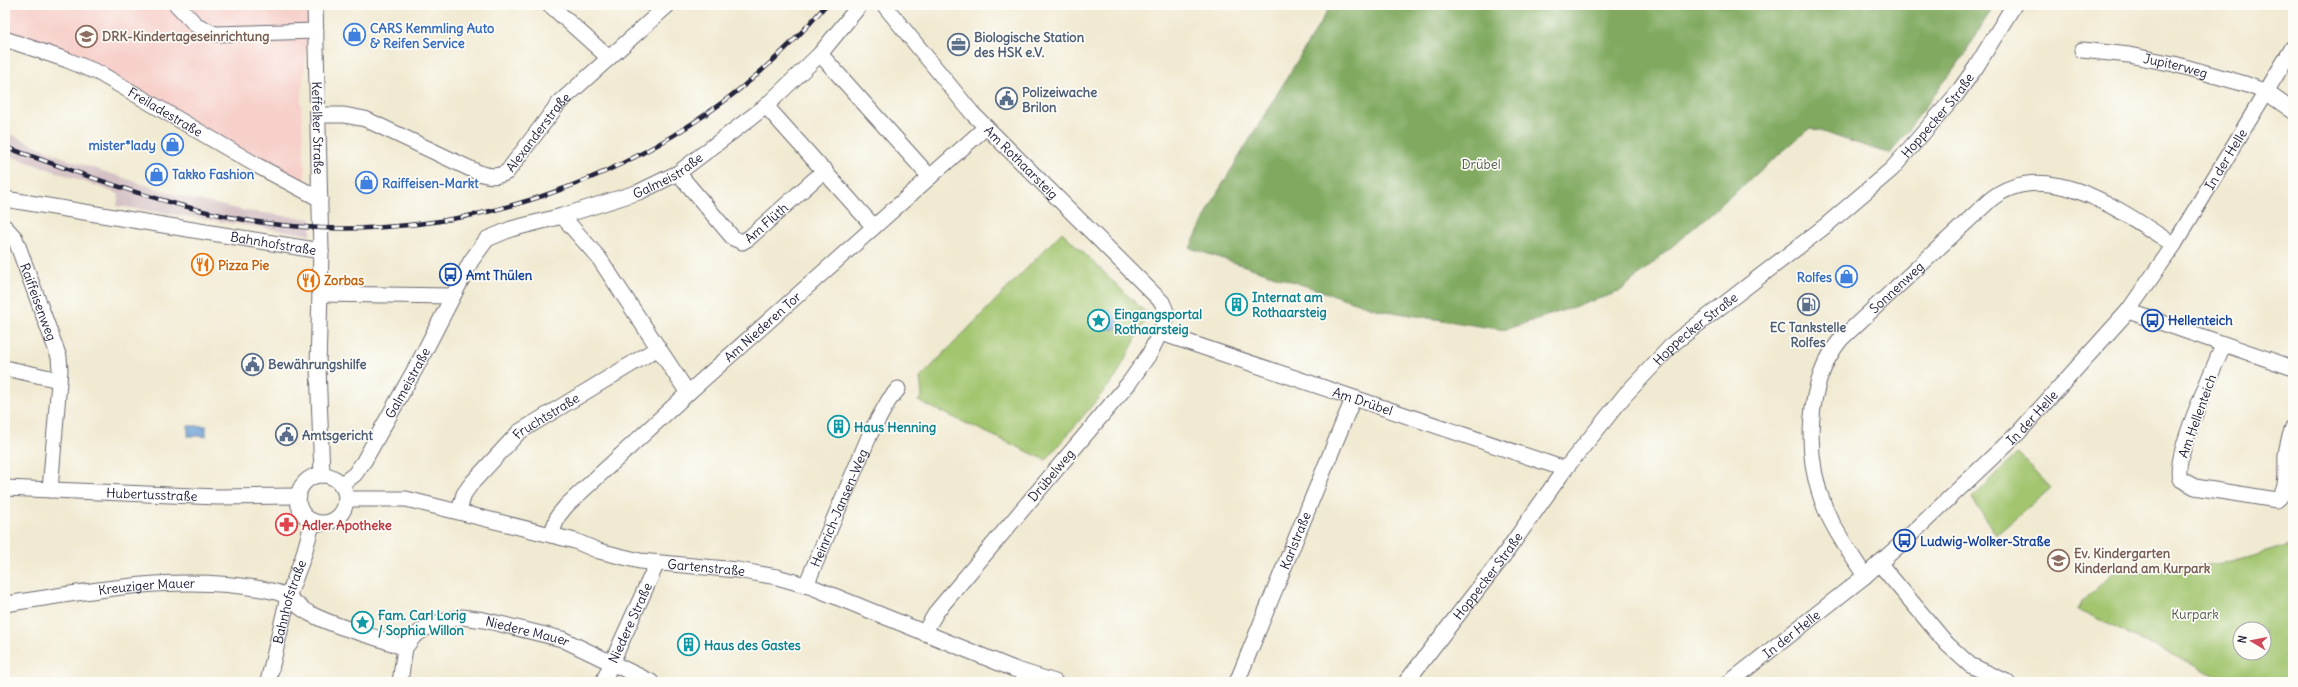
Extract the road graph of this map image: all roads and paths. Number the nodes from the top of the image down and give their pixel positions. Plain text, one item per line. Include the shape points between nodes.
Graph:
1 (177, 5) edge
2 (315, 5) edge
3 (550, 5) edge
4 (668, 5) edge
5 (860, 5) edge
6 (884, 5) edge
7 (2014, 5) edge
8 (316, 31) junction
9 (5, 39) edge
10 (2293, 47) edge
11 (2082, 50) dead end
12 (820, 54) junction
13 (609, 58) junction
14 (2266, 92) junction
15 (766, 106) junction
16 (2293, 111) edge
17 (318, 115) junction
18 (986, 127) junction
19 (825, 170) junction
20 (678, 173) junction
21 (930, 177) junction
22 (5, 199) edge
23 (320, 199) junction
24 (562, 216) junction
25 (6, 227) edge
26 (874, 227) junction
27 (2174, 245) junction
28 (321, 251) junction
29 (320, 294) junction
30 (452, 296) junction
31 (1168, 311) joint
32 (2128, 311) junction
33 (1161, 333) junction
34 (2223, 345) junction
35 (658, 348) junction
36 (5, 368) edge
37 (2293, 368) edge
38 (59, 380) junction
39 (898, 389) dead end
40 (688, 393) junction
41 (1353, 399) junction
42 (2293, 427) edge
43 (1565, 469) junction
44 (322, 475) junction
45 (341, 485) junction
46 (5, 488) edge
47 (50, 490) junction
48 (298, 496) junction
49 (346, 499) junction
50 (458, 511) junction
51 (313, 522) junction
52 (551, 535) junction
53 (657, 563) junction
54 (1879, 563) junction
55 (1865, 576) junction
56 (806, 586) junction
57 (288, 597) junction
58 (5, 604) edge
59 (924, 633) junction
60 (405, 648) junction
61 (613, 662) junction
62 (1022, 677) edge
63 (268, 682) edge
64 (400, 682) edge
65 (603, 682) edge
66 (651, 682) edge
67 (1055, 682) edge
68 (1236, 682) edge
69 (1406, 682) edge
70 (1730, 682) edge
71 (2007, 682) edge

1 - 8 street via 196,25 215,34
2 - 8 street, Keffelker Straße
3 - 13 street
4 - 13 street, Alexanderstraße
5 - 12 street, Galmeistraße
6 - 18 street, Am Rothaarsteig via 965,106
7 - 43 street, Hoppecker Straße via 1956,95 1892,169 1824,227 1675,342 1625,395
8 - 17 street, Keffelker Straße
9 - 23 street, Freiladestraße via 99,73 258,166
10 - 14 street, In der Helle
11 - 14 street, Jupiterweg via 2129,55 2174,64
12 - 15 street, Galmeistraße
12 - 21 street
13 - 17 street, Alexanderstraße via 550,113 507,172 494,176 477,172 359,117
14 - 16 street
14 - 27 street, In der Helle
15 - 19 street
15 - 20 street, Galmeistraße
17 - 23 street, Keffelker Straße
18 - 21 street, Am Niederen Tor
18 - 31 street, Am Rothaarsteig via 1162,302
19 - 20 street, Am Flüth via 750,238 742,242 733,238
19 - 26 street
20 - 24 street, Galmeistraße via 639,192
21 - 26 street, Am Niederen Tor
22 - 28 street, Bahnhofstraße
23 - 28 street, Keffelker Straße
24 - 30 street, Galmeistraße via 511,229 487,239 478,249
24 - 35 street via 595,254
25 - 38 street, Raiffeisenweg via 15,238 57,349 60,363
26 - 40 street, Am Niederen Tor
27 - 32 street, In der Helle
27 - 55 street, Sonnenweg via 2099,198 2051,185 2026,183 2012,186 1990,200 1840,339 1829,356 1815,397 1812,455 1825,509
28 - 29 street, Bahnhofstraße
29 - 30 street
29 - 44 street, Bahnhofstraße via 318,367
30 - 45 street, Galmeistraße via 361,466
31 - 33 street, Drübelweg
32 - 34 street
32 - 54 street, In der Helle via 2019,432
33 - 41 street, Am Drübel
33 - 59 street, Drübelweg via 1140,369 1117,399 937,612
34 - 37 street
34 - 42 street, Am Hellenteich via 2189,432 2180,465 2180,479 2195,487 2277,500 2284,487 2287,450
35 - 40 street
35 - 50 street, Fruchtstraße via 519,432 471,484
36 - 38 street
38 - 47 street, Raiffeisenweg
39 - 56 street, Heinrich-Jansen-Weg via 871,432
40 - 52 street, Am Niederen Tor via 561,511
41 - 43 street, Am Drübel
41 - 68 street, Karlstraße
43 - 69 street, Hoppecker Straße via 1502,558
44 - 45 street via 335,479
44 - 48 street via 313,477 305,483
45 - 49 street
46 - 47 street, Hubertusstraße
47 - 48 street, Hubertusstraße via 216,497
48 - 51 street via 301,511
49 - 50 street, Gartenstraße via 397,498
49 - 51 street via 344,509 338,518 328,523
50 - 52 street, Gartenstraße
51 - 57 street, Bahnhofstraße
52 - 53 street, Gartenstraße via 610,554
53 - 56 street, Gartenstraße via 742,570
53 - 61 street, Niedere Straße
54 - 55 street, In der Helle
54 - 71 street via 1947,644 1970,664
55 - 70 street, In der Helle
56 - 59 street, Gartenstraße
57 - 58 street, Kreuziger Mauer via 268,590 178,582 94,590
57 - 60 street, Kreuziger Mauer via 309,613
57 - 63 street, Bahnhofstraße
59 - 62 street, Gartenstraße
60 - 61 street, Niedere Mauer via 414,636 427,627 440,622 468,618 554,636
60 - 64 street
61 - 65 street, Niedere Straße
61 - 66 street, Niedere Mauer
62 - 67 street, Gartenstraße

